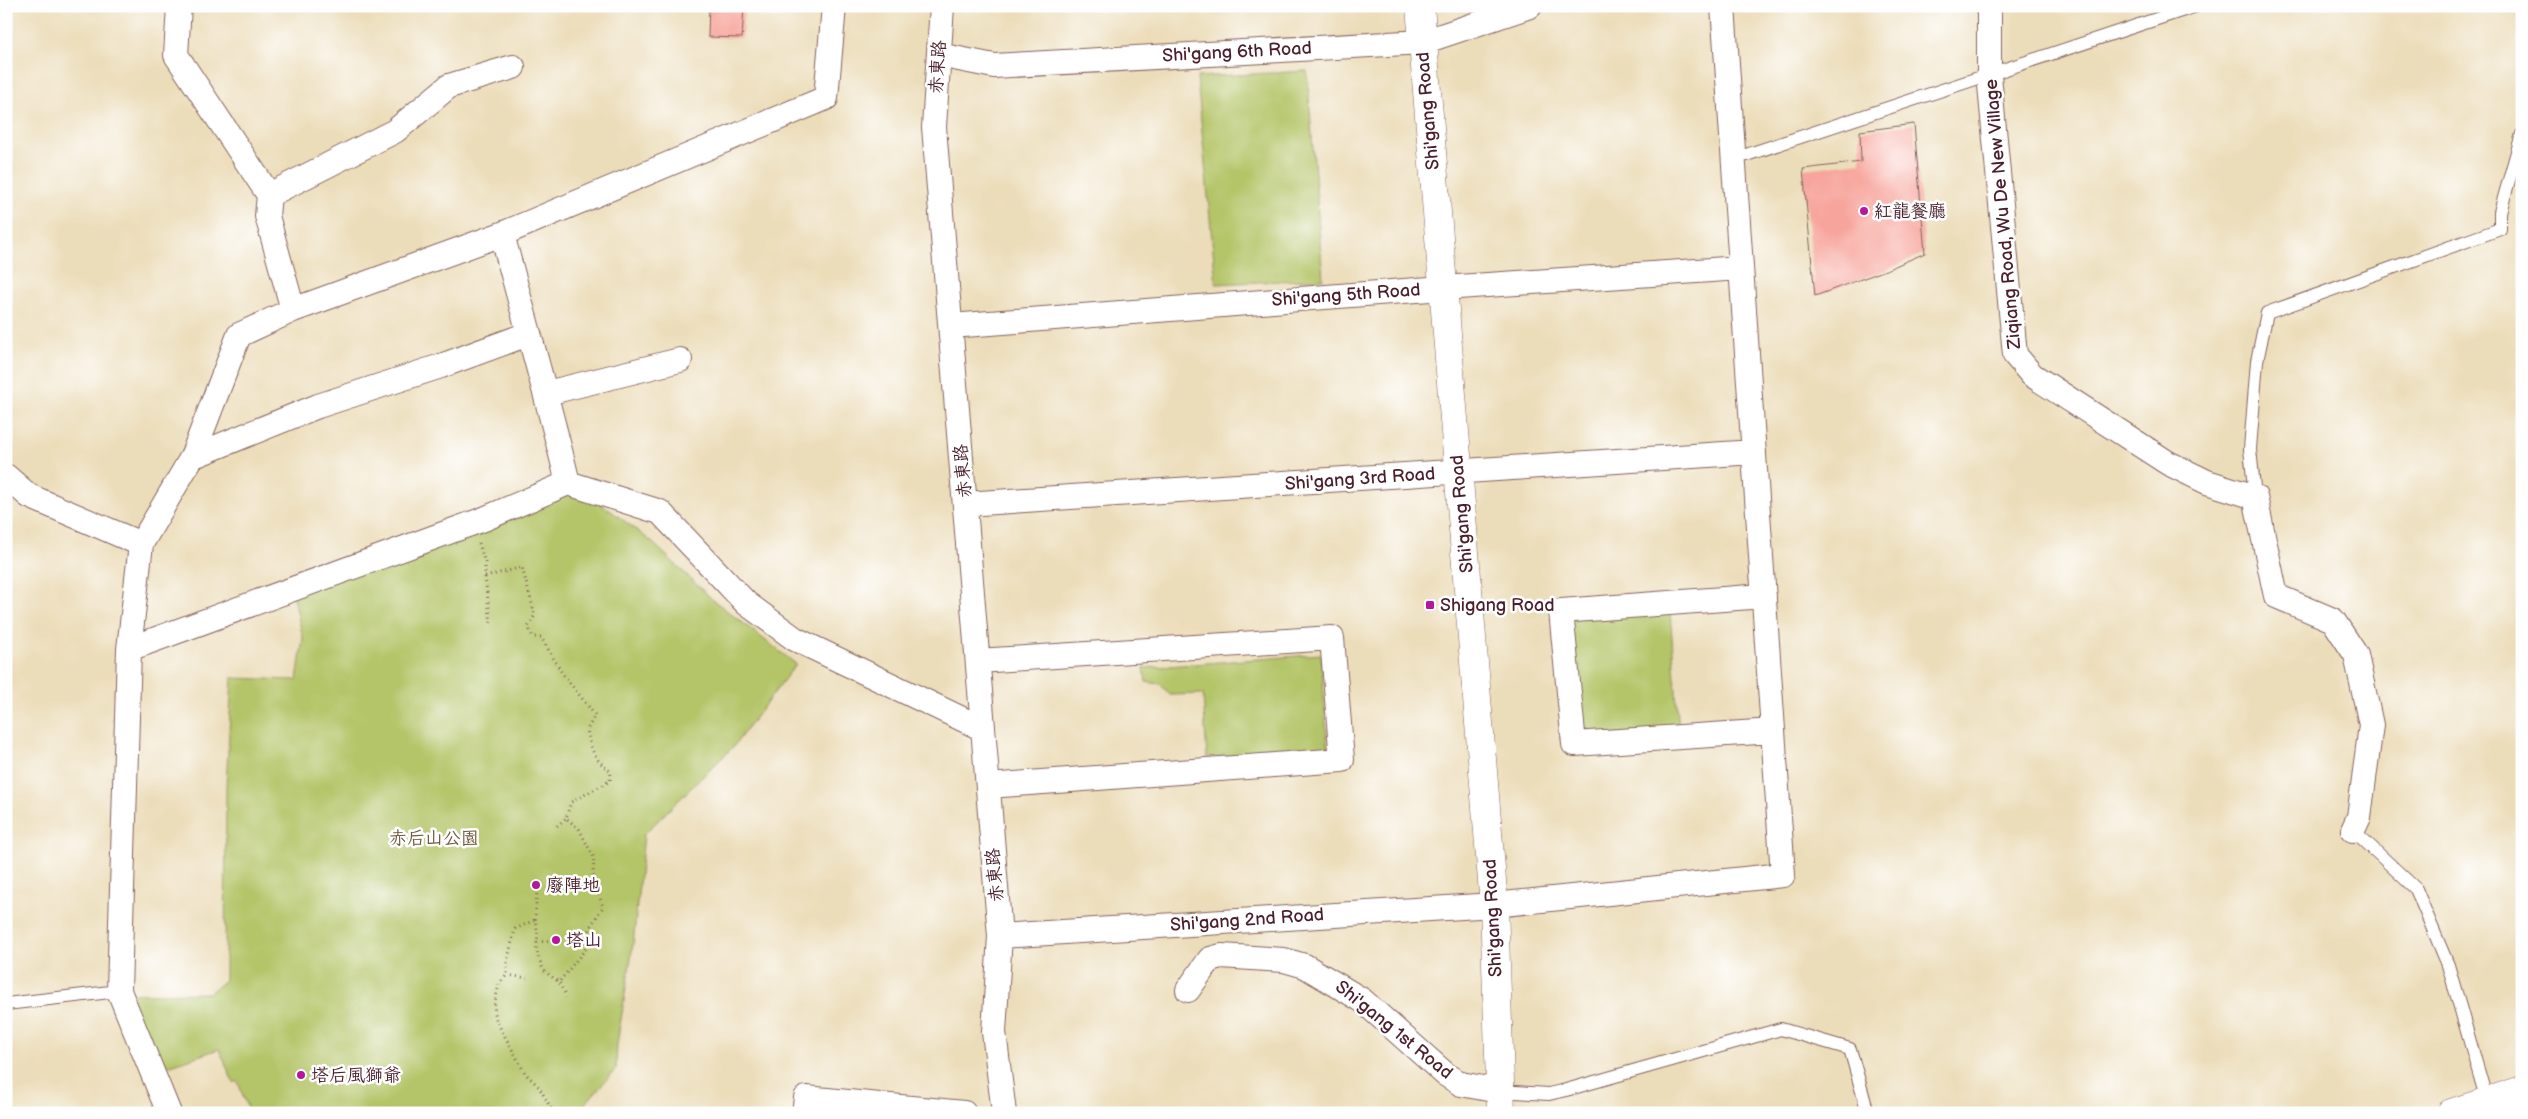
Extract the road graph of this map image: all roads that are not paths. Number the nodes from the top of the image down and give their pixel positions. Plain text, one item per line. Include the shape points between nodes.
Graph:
1 (179, 6) edge
2 (834, 6) edge
3 (942, 6) edge
4 (1420, 6) edge
5 (1530, 6) edge
6 (1723, 6) edge
7 (1989, 6) edge
8 (2196, 6) edge
9 (1423, 42) junction
10 (939, 55) junction
11 (514, 66) dead end
12 (1989, 75) junction
13 (2522, 134) edge
14 (1734, 159) junction
15 (269, 195) junction
16 (502, 234) junction
17 (1741, 268) junction
18 (1443, 288) junction
19 (293, 310) junction
20 (951, 326) junction
21 (528, 334) junction
22 (680, 360) dead end
23 (547, 393) junction
24 (1754, 452) junction
25 (192, 457) junction
26 (1458, 473) junction
27 (6, 476) edge
28 (568, 483) junction
29 (2255, 497) junction
30 (965, 504) junction
31 (141, 544) junction
32 (1764, 596) junction
33 (129, 649) junction
34 (978, 661) junction
35 (983, 729) junction
36 (1773, 731) junction
37 (988, 786) junction
38 (2354, 830) joint
39 (1494, 905) junction
40 (1000, 936) junction
41 (1188, 990) dead end
42 (119, 991) junction
43 (6, 1004) edge
44 (2522, 1090) edge
45 (2487, 1101) junction
46 (1500, 1102) edge
47 (862, 1108) edge
48 (169, 1113) edge
49 (804, 1113) edge
50 (964, 1113) edge
51 (1004, 1113) edge
52 (1868, 1113) edge
53 (2451, 1113) edge

1 - 15 street via 176,55
2 - 16 street via 826,98
3 - 10 street, 赤東路
4 - 9 street, Shi'gang Road
5 - 9 street, Shi'gang 6th Road
6 - 14 street
7 - 12 street, Ziqiang Road, Wu De New Village
8 - 12 lane
9 - 10 street, Shi'gang 6th Road via 994,66
9 - 18 street, Shi'gang Road
10 - 20 street, 赤東路 via 934,127
11 - 15 street via 449,86 395,131
12 - 14 lane
12 - 29 street, Ziqiang Road, Wu De New Village via 2015,355 2032,375 2168,463 2207,482
13 - 29 lane via 2500,212 2500,228 2267,313 2257,361 2250,449
14 - 17 street
15 - 19 street via 267,216
16 - 19 street
16 - 21 street
17 - 18 street, Shi'gang 5th Road
17 - 24 street
18 - 20 street, Shi'gang 5th Road
18 - 26 street, Shi'gang Road
19 - 25 street via 239,335
20 - 30 street, 赤東路
21 - 23 street
21 - 25 street via 318,406
22 - 23 street
23 - 28 street
24 - 26 street, Shi'gang 3rd Road
24 - 32 street
25 - 31 street
26 - 30 street, Shi'gang 3rd Road
26 - 39 street, Shi'gang Road
27 - 31 street via 29,496
28 - 33 street via 473,523
28 - 35 street via 660,512 746,603 795,639
29 - 38 street via 2276,596 2333,620 2356,655 2371,725 2359,817
30 - 34 street, 赤東路
31 - 33 street
32 - 36 street
32 - 36 street via 1561,611 1574,744
33 - 42 street
34 - 35 street, 赤東路
34 - 37 street via 1332,638 1342,760
35 - 37 street, 赤東路
36 - 39 street, Shi'gang 2nd Road via 1783,875
37 - 40 street, 赤東路
38 - 45 lane via 2416,889 2448,965
39 - 40 street, Shi'gang 2nd Road
39 - 46 street, Shi'gang Road
40 - 51 street, 赤東路 via 994,1032
41 - 46 street, Shi'gang 1st Road via 1210,959 1220,956 1284,960 1305,966 1362,1000 1446,1074
42 - 43 lane
42 - 48 street
44 - 45 street
45 - 53 street
46 - 52 lane via 1566,1090 1781,1029 1850,1049
47 - 49 street via 806,1098
47 - 50 street

